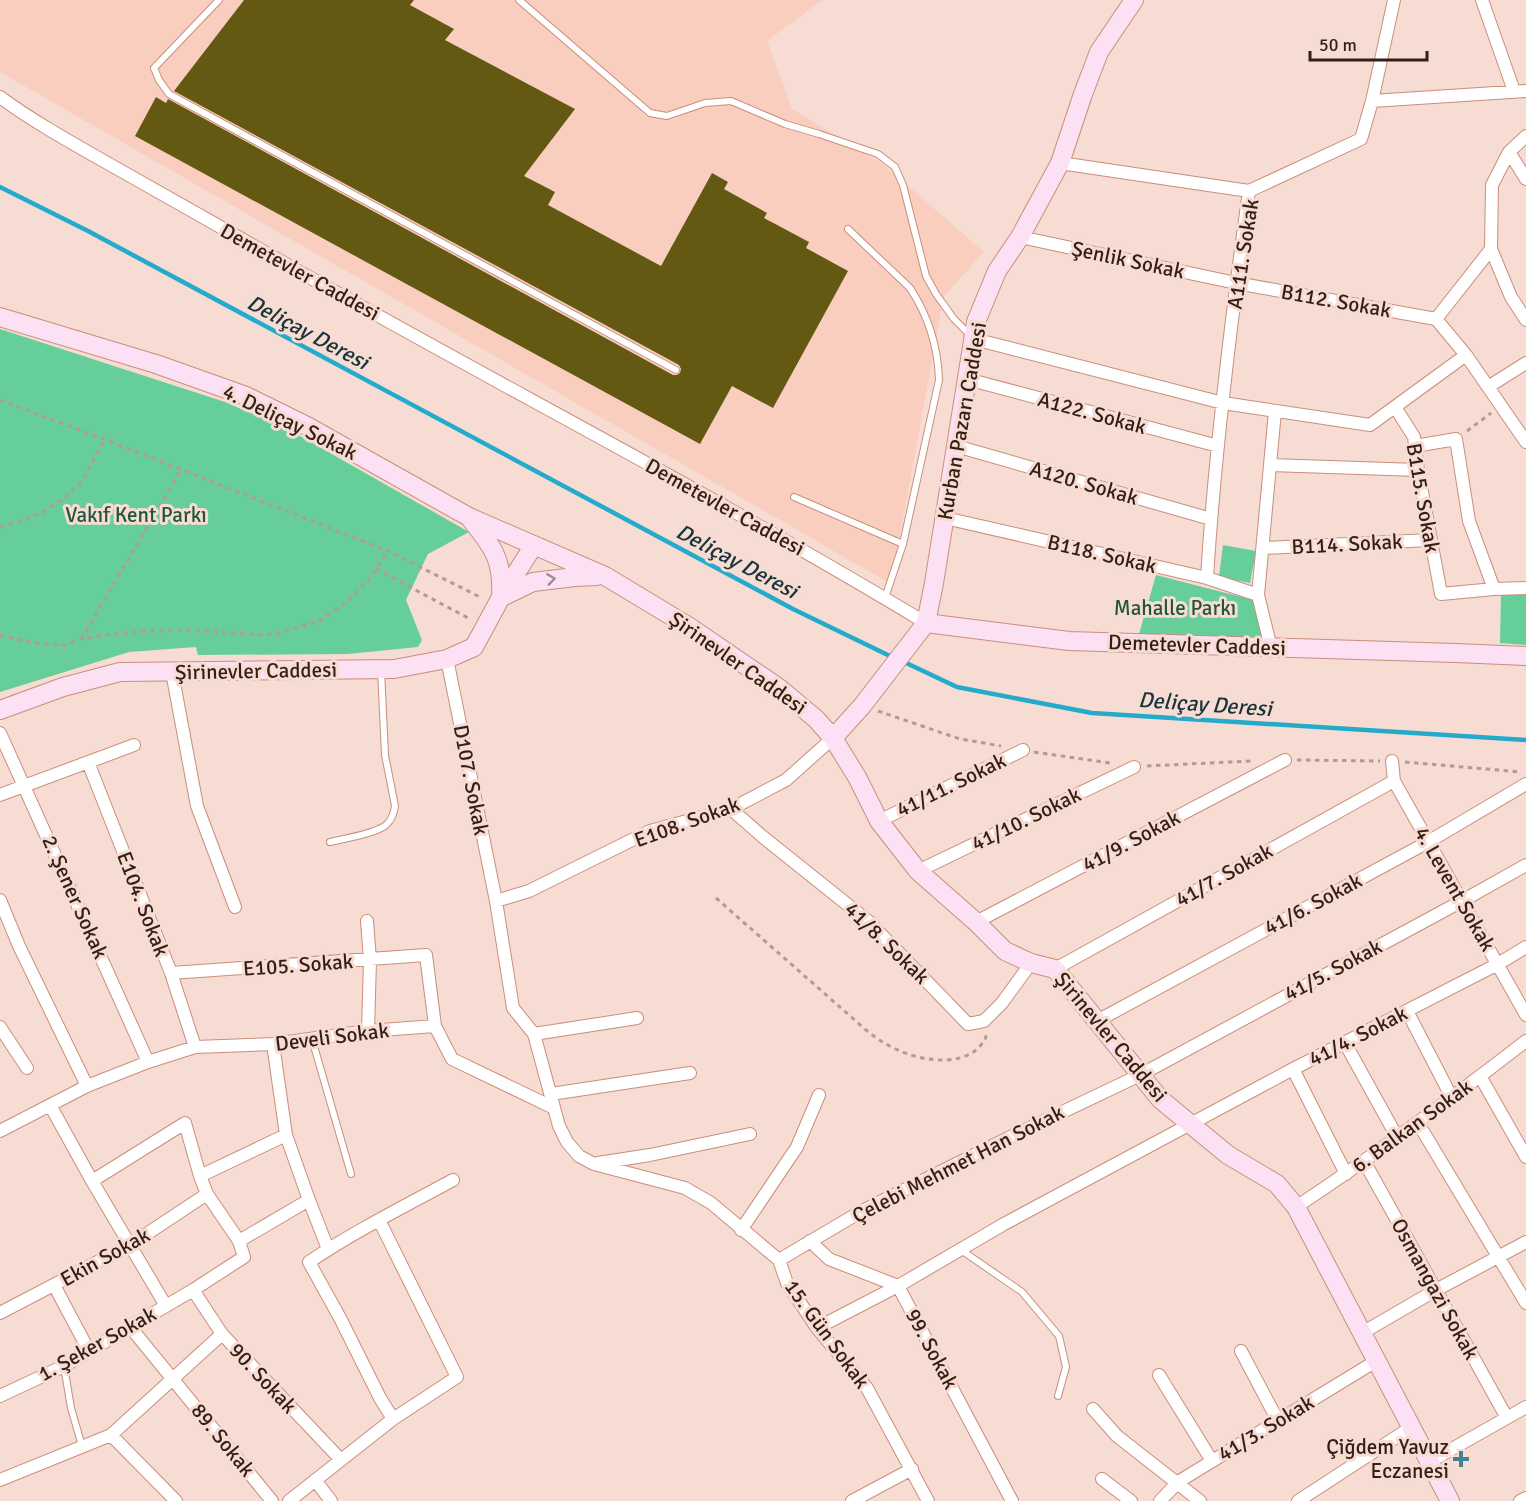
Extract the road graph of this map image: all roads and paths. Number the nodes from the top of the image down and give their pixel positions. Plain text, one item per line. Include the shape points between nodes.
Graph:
1 (219, 0) edge
2 (519, 0) edge
3 (1134, 0) edge
4 (1394, 0) edge
5 (1482, 0) edge
6 (1520, 91) edge
7 (0, 97) edge
8 (1372, 101) junction
9 (1526, 136) edge
10 (1509, 152) junction
11 (1060, 164) junction
12 (1526, 179) edge
13 (1250, 192) junction
14 (848, 230) dead end
15 (1020, 237) junction
16 (1491, 249) junction
17 (1236, 284) junction
18 (0, 317) edge
19 (1436, 319) junction
20 (1526, 320) edge
21 (974, 339) junction
22 (1466, 355) junction
23 (1526, 363) edge
24 (676, 370) dead end
25 (967, 379) junction
26 (1488, 387) junction
27 (0, 400) edge
28 (1223, 403) junction
29 (1501, 406) junction
30 (1395, 407) junction
31 (1275, 411) junction
32 (104, 439) junction
33 (1456, 439) junction
34 (1526, 442) edge
35 (956, 446) junction
36 (1218, 446) junction
37 (1415, 446) junction
38 (1270, 465) junction
39 (181, 470) junction
40 (1418, 470) junction
41 (794, 497) dead end
42 (469, 517) junction
43 (945, 518) junction
44 (1211, 519) junction
45 (0, 527) edge
46 (1430, 540) junction
47 (903, 544) junction
48 (534, 545) junction
49 (1263, 548) junction
50 (388, 551) junction
51 (376, 569) junction
52 (605, 576) junction
53 (1208, 578) junction
54 (1526, 588) edge
55 (1494, 589) junction
56 (1258, 595) junction
57 (885, 598) junction
58 (499, 602) junction
59 (922, 627) junction
60 (485, 628) junction
61 (0, 634) edge
62 (80, 639) junction
63 (1271, 648) junction
64 (1526, 656) edge
65 (447, 658) junction
66 (381, 669) junction
67 (172, 672) junction
68 (862, 706) junction
69 (0, 710) edge
70 (0, 734) edge
71 (833, 738) junction
72 (134, 745) dead end
73 (1023, 750) junction
74 (1285, 760) joint
75 (1392, 761) junction
76 (88, 762) junction
77 (1250, 762) dead end
78 (1134, 767) junction
79 (1526, 772) edge
80 (1394, 782) junction
81 (1526, 784) edge
82 (24, 786) junction
83 (0, 795) edge
84 (731, 809) junction
85 (879, 821) junction
86 (330, 842) dead end
87 (1428, 842) junction
88 (1526, 865) edge
89 (918, 871) junction
90 (716, 898) dead end
91 (0, 900) edge
92 (496, 901) junction
93 (1462, 901) junction
94 (235, 906) dead end
95 (367, 921) dead end
96 (976, 922) junction
97 (1526, 947) edge
98 (370, 960) junction
99 (1031, 963) junction
100 (1498, 964) junction
101 (1055, 969) junction
102 (171, 974) junction
103 (1407, 1011) junction
104 (1526, 1015) edge
105 (637, 1018) dead end
106 (984, 1021) junction
107 (1097, 1021) junction
108 (435, 1026) junction
109 (0, 1027) edge
110 (368, 1031) junction
111 (534, 1034) junction
112 (312, 1039) junction
113 (1526, 1041) edge
114 (1345, 1043) junction
115 (273, 1044) junction
116 (195, 1047) junction
117 (148, 1062) junction
118 (27, 1068) dead end
119 (1293, 1069) junction
120 (690, 1073) dead end
121 (1140, 1075) junction
122 (1480, 1076) junction
123 (87, 1086) junction
124 (550, 1094) junction
125 (819, 1095) dead end
126 (1452, 1098) junction
127 (50, 1105) junction
128 (554, 1108) junction
129 (1418, 1123) junction
130 (1190, 1124) junction
131 (0, 1131) edge
132 (750, 1134) dead end
133 (286, 1135) junction
134 (1397, 1137) junction
135 (1526, 1157) edge
136 (1364, 1161) junction
137 (594, 1164) junction
138 (351, 1174) dead end
139 (1346, 1174) junction
140 (200, 1176) junction
141 (453, 1180) dead end
142 (92, 1181) junction
143 (207, 1194) junction
144 (309, 1200) junction
145 (1296, 1207) junction
146 (379, 1220) junction
147 (741, 1230) junction
148 (239, 1241) junction
149 (810, 1241) junction
150 (1526, 1242) edge
151 (130, 1245) junction
152 (328, 1249) junction
153 (960, 1250) junction
154 (1499, 1257) junction
155 (778, 1260) junction
156 (54, 1285) junction
157 (898, 1286) junction
158 (193, 1290) junction
159 (1436, 1290) junction
160 (1526, 1303) edge
161 (166, 1306) junction
162 (0, 1314) edge
163 (131, 1328) junction
164 (817, 1328) junction
165 (1362, 1333) junction
166 (222, 1334) junction
167 (89, 1351) junction
168 (1240, 1351) dead end
169 (1376, 1361) junction
170 (64, 1366) junction
171 (1159, 1375) dead end
172 (173, 1380) junction
173 (0, 1396) edge
174 (1058, 1396) dead end
175 (1526, 1407) edge
176 (1093, 1409) dead end
177 (1507, 1418) junction
178 (393, 1419) junction
179 (1278, 1421) junction
180 (1410, 1428) junction
181 (111, 1435) junction
182 (82, 1446) junction
183 (340, 1460) junction
184 (1212, 1461) junction
185 (1429, 1462) junction
186 (912, 1469) junction
187 (1102, 1479) dead end
188 (0, 1480) edge
189 (315, 1480) junction
190 (1178, 1482) junction
191 (1526, 1498) edge
192 (1444, 1499) edge
193 (177, 1501) edge
194 (272, 1501) edge
195 (289, 1501) edge
196 (331, 1501) edge
197 (852, 1501) edge
198 (928, 1501) edge
199 (1012, 1501) edge
200 (1131, 1501) edge
201 (1160, 1501) edge
202 (1200, 1501) edge
203 (1298, 1501) edge
204 (1520, 1501) edge

1 - 24 lane via 154,68 169,94
2 - 21 lane via 650,113 667,116 705,103 731,101 785,124 878,154 895,167 903,185 926,276 954,319
3 - 11 main road, Kurban Pazarı Caddesi via 1098,52
4 - 8 street, A111. Sokak
5 - 6 street
6 - 8 street
7 - 57 street, Demetevler Caddesi via 66,139 305,275
8 - 13 street, A111. Sokak via 1361,139
9 - 10 street
10 - 12 street
10 - 16 street via 1492,185
11 - 13 street
11 - 15 main road, Kurban Pazarı Caddesi
13 - 17 street, A111. Sokak
14 - 47 lane via 910,288 924,312 937,352 939,380
15 - 17 street, Şenlik Sokak
15 - 21 main road, Kurban Pazarı Caddesi via 997,271 976,322
16 - 19 street
16 - 20 street via 1511,297
17 - 19 street, B112. Sokak
17 - 28 street, A111. Sokak
18 - 42 main road, 4. Deliçay Sokak via 246,396
19 - 22 street
21 - 25 main road, Kurban Pazarı Caddesi
21 - 28 street
22 - 26 street
22 - 30 street
23 - 26 street
25 - 35 main road, Kurban Pazarı Caddesi
25 - 36 street, A122. Sokak
26 - 29 street
27 - 32 path
28 - 31 street
28 - 36 street, A111. Sokak
29 - 33 path
29 - 34 street
30 - 31 street via 1370,425
30 - 37 street, B115. Sokak via 1414,437
31 - 38 street
32 - 39 path
32 - 45 path via 83,480 64,498 45,512
33 - 37 street
33 - 55 street via 1469,520
35 - 43 main road, Kurban Pazarı Caddesi
35 - 44 street, A120. Sokak
36 - 44 street, A111. Sokak
37 - 40 street, B115. Sokak
38 - 40 street
38 - 49 street
39 - 50 path
39 - 62 path
40 - 46 street, B115. Sokak
41 - 47 lane
42 - 48 main road, 4. Deliçay Sokak
42 - 58 main road via 487,538 500,566
43 - 53 street, B118. Sokak
43 - 59 main road, Kurban Pazarı Caddesi
44 - 53 street, A111. Sokak
46 - 49 street, B114. Sokak
46 - 55 street, B115. Sokak via 1441,594
47 - 57 lane
48 - 52 main road, Şirinevler Caddesi
48 - 58 main road, Şirinevler Caddesi
49 - 56 street
50 - 51 path
50 - 58 path
51 - 60 path
51 - 62 path via 347,602 319,621 275,634 148,631
58 -> 52 main road via 533,582
52 - 71 main road, Şirinevler Caddesi via 779,688
53 - 56 street, B118. Sokak
54 - 55 street
56 - 63 street
57 - 59 street, Demetevler Caddesi
58 - 60 main road, Şirinevler Caddesi
59 - 63 main road, Demetevler Caddesi via 1069,641
59 - 68 main road, Kurban Pazarı Caddesi
60 - 65 main road, Şirinevler Caddesi via 474,647
61 - 62 path via 50,645
63 - 64 main road, Demetevler Caddesi
65 - 66 main road, Şirinevler Caddesi
65 - 92 street, D107. Sokak
66 - 67 main road, Şirinevler Caddesi
66 - 86 lane via 385,755 394,813 382,828
67 - 69 main road, Şirinevler Caddesi via 120,672
67 - 94 street via 197,806
68 - 71 main road, Kurban Pazarı Caddesi
68 - 73 path via 960,739
70 - 82 street, 2. Şener Sokak
71 - 84 street, E108. Sokak via 786,780
71 - 85 main road, Şirinevler Caddesi
72 - 76 street
73 - 78 path
73 - 85 street, 41/11. Sokak
74 - 75 path
74 - 96 street, 41/9. Sokak
75 - 79 path
75 - 80 street, 4. Levent Sokak
76 - 82 street
76 - 102 street, E104. Sokak
77 - 78 path
78 - 89 street, 41/10. Sokak
80 - 87 street, 4. Levent Sokak
80 - 101 street, 41/7. Sokak
81 - 87 street, 41/6. Sokak
82 - 83 street
82 - 117 street, 2. Şener Sokak
84 - 92 street, E108. Sokak via 650,831 529,891
84 - 106 street, 41/8. Sokak via 868,921 968,1024
85 - 89 main road, Şirinevler Caddesi
87 - 93 street, 4. Levent Sokak
87 - 107 street, 41/6. Sokak
88 - 93 street, 41/5. Sokak
89 - 96 main road, Şirinevler Caddesi
90 - 106 path via 866,1030 899,1051 932,1059 960,1059 983,1043
91 - 123 street
92 - 111 street, 15. Gün Sokak via 513,1008
93 - 100 street, 4. Levent Sokak
93 - 121 street, 41/5. Sokak
95 - 98 street
96 - 99 main road, Şirinevler Caddesi via 1005,951
97 - 100 street, 41/4. Sokak
98 - 102 street, E105. Sokak
98 - 108 street, E105. Sokak via 426,955
98 - 110 street
99 - 101 main road, Şirinevler Caddesi
99 - 106 street via 1002,1004
100 - 103 street, 41/4. Sokak
100 - 104 street, 4. Levent Sokak
101 - 107 main road, Şirinevler Caddesi
102 - 116 street, E104. Sokak
103 - 114 street, 41/4. Sokak
103 - 126 street
105 - 111 street
107 - 121 main road, Şirinevler Caddesi
108 - 110 street, Develi Sokak
108 - 128 street via 452,1059
109 - 118 street
110 - 112 street, Develi Sokak
111 - 124 street, 15. Gün Sokak
112 - 115 street, Develi Sokak
112 - 138 lane
113 - 122 street, 6. Balkan Sokak
114 - 119 street, 41/4. Sokak
114 - 134 street
115 - 116 street, Develi Sokak
115 - 133 street
116 - 117 street, Develi Sokak
117 - 123 street, Develi Sokak
119 - 130 street, 41/4. Sokak
119 - 139 street
120 - 124 street
121 - 130 main road, Şirinevler Caddesi
121 - 149 street, Çelebi Mehmet Han Sokak via 862,1211
122 - 126 street, 6. Balkan Sokak
122 - 135 street
123 - 127 street, Develi Sokak
124 - 128 street, 15. Gün Sokak
125 - 147 street via 796,1148
126 - 129 street, 6. Balkan Sokak
127 - 131 street, Develi Sokak
127 - 142 street
128 - 137 street, 15. Gün Sokak via 567,1142 579,1156
129 - 134 street, 6. Balkan Sokak
129 - 154 street
130 - 145 main road, Şirinevler Caddesi via 1228,1155 1277,1184
130 - 153 street, 41/4. Sokak
132 - 137 street
133 - 140 street
133 - 144 street
134 - 136 street, 6. Balkan Sokak
136 - 139 street, 6. Balkan Sokak
136 - 159 street, Osmangazi Sokak
137 - 147 street, 15. Gün Sokak via 685,1188 711,1203
139 - 145 street, 6. Balkan Sokak
140 - 142 street via 185,1124
140 - 143 street
141 - 146 street
142 - 151 street
143 - 148 street
143 - 151 street, Ekin Sokak
144 - 148 street
144 - 152 street
145 - 165 main road, Şirinevler Caddesi
146 - 152 street
146 - 178 street via 457,1377
147 - 155 street, 15. Gün Sokak
148 - 158 street, 1. Şeker Sokak via 244,1257
149 - 155 street, Çelebi Mehmet Han Sokak
149 - 157 street, 99. Sokak via 829,1259
150 - 154 street
151 - 156 street, Ekin Sokak
151 - 161 street
152 - 178 street via 309,1262
153 - 157 street, 41/4. Sokak
153 - 174 lane via 1022,1292 1059,1336 1066,1367
154 - 159 street
154 - 160 street
155 - 164 street, 15. Gün Sokak via 787,1283
156 - 162 street, Ekin Sokak
156 - 167 street
157 - 164 street, 41/4. Sokak
157 - 199 street, 99. Sokak
158 - 161 street, 1. Şeker Sokak
158 - 166 street, 90. Sokak
159 - 165 street
159 - 177 street, Osmangazi Sokak
161 - 163 street, 1. Şeker Sokak
163 - 167 street, 1. Şeker Sokak
163 - 172 street, 89. Sokak
164 - 186 street, 15. Gün Sokak via 867,1388
165 - 169 main road, Şirinevler Caddesi
166 - 172 street
166 - 183 street, 90. Sokak
167 - 170 street, 1. Şeker Sokak
168 - 179 street
169 - 179 street, 41/3. Sokak
169 - 180 main road, Şirinevler Caddesi
170 - 173 street, 1. Şeker Sokak
170 - 182 lane
171 - 184 street
172 - 181 street
172 - 194 street, 89. Sokak
175 - 177 street
176 - 190 street via 1117,1436
177 - 185 street
178 - 183 street
179 - 184 street, 41/3. Sokak
180 - 185 main road, Şirinevler Caddesi
180 - 203 street
181 - 182 street
181 - 193 street
182 - 188 street
183 - 189 street
184 - 190 street, 41/3. Sokak
185 - 192 main road, Şirinevler Caddesi
186 - 197 street
186 - 198 street, 15. Gün Sokak
187 - 200 street
189 - 195 street
189 - 196 street
190 - 201 street, 41/3. Sokak
190 - 202 street
191 - 204 street

